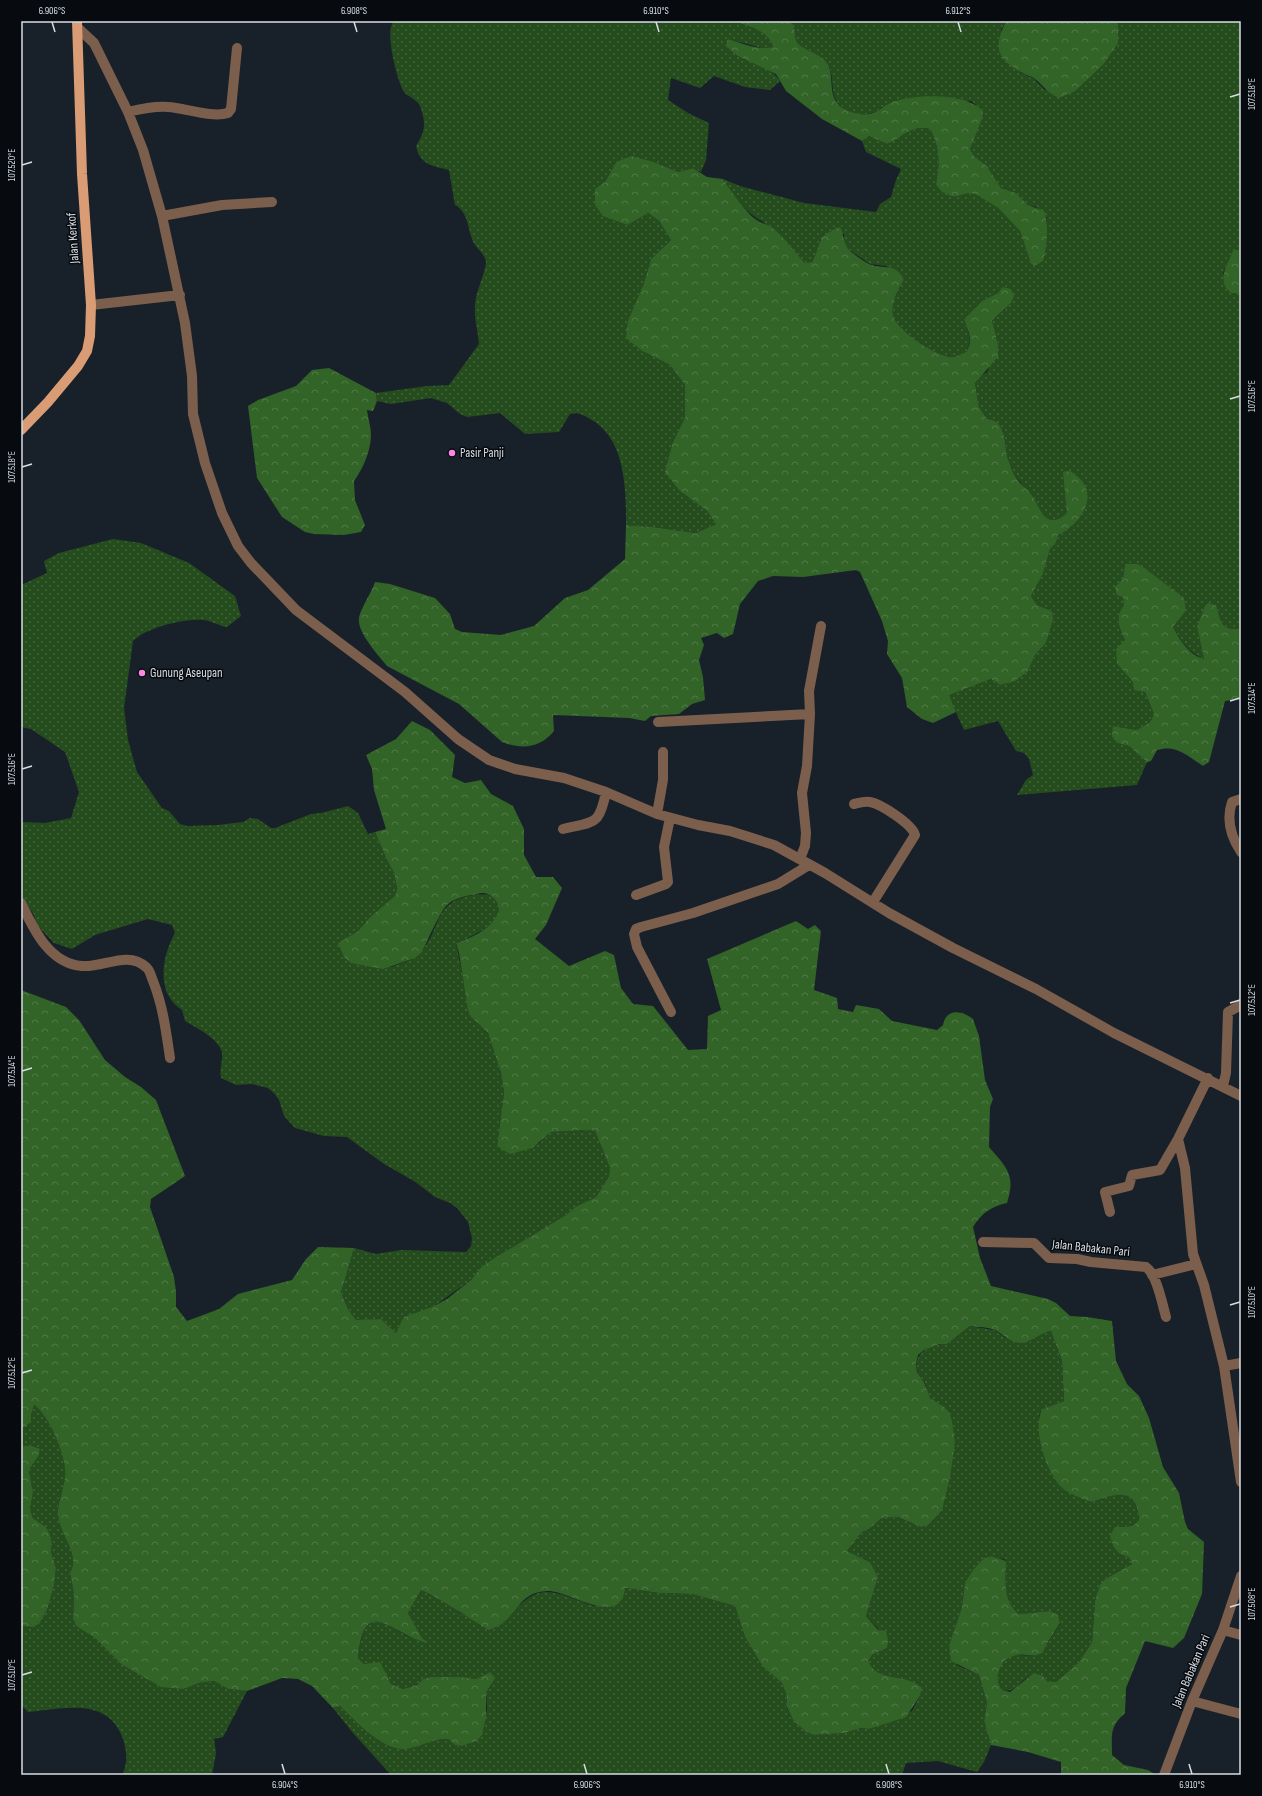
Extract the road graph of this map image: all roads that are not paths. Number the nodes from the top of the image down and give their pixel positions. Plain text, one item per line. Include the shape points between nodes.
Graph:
1 (78, 24) edge
2 (237, 48) dead end
3 (128, 112) junction
4 (272, 202) dead end
5 (162, 216) junction
6 (180, 295) junction
7 (91, 305) junction
8 (21, 430) edge
9 (820, 626) dead end
10 (810, 714) junction
11 (658, 722) dead end
12 (664, 752) dead end
13 (606, 792) junction
14 (1241, 799) edge
15 (854, 804) dead end
16 (657, 814) junction
17 (670, 818) junction
18 (563, 829) dead end
19 (1241, 852) edge
20 (805, 862) junction
21 (636, 895) dead end
22 (873, 902) junction
23 (21, 903) edge
24 (1241, 1005) edge
25 (671, 1012) dead end
26 (170, 1058) dead end
27 (1208, 1078) junction
28 (1223, 1086) junction
29 (1241, 1096) edge
30 (1178, 1139) junction
31 (1110, 1212) dead end
32 (983, 1242) dead end
33 (1196, 1264) junction
34 (1152, 1275) junction
35 (1166, 1317) dead end
36 (1241, 1362) edge
37 (1224, 1366) junction
38 (1241, 1482) edge
39 (1241, 1576) edge
40 (1223, 1630) junction
41 (1241, 1635) edge
42 (1192, 1701) junction
43 (1241, 1714) edge
44 (1164, 1775) edge

1 - 3 street via 94,43
1 - 7 main road, Jalan Kerkof via 82,174
2 - 3 street via 228,113 169,107
3 - 5 street via 143,150
4 - 5 street via 222,205
5 - 6 street
6 - 7 street
6 - 13 street via 191,369 193,414 205,463 228,527 251,563 296,610 405,692 476,753 500,765 564,778
7 - 8 main road, Jalan Kerkof via 87,351 67,380
9 - 10 street via 809,692
10 - 11 street
10 - 20 street via 802,793
12 - 16 street via 663,780
13 - 16 street
13 - 18 street via 602,812 597,819
14 - 19 street via 1232,802 1230,822 1232,835
15 - 22 street via 876,804 914,830 915,835
16 - 17 street
17 - 20 street via 730,831 774,845
17 - 21 street via 664,846 668,882
20 - 22 street
20 - 25 street via 778,884 636,929 634,934 637,947
22 - 27 street via 953,948 1036,989 1114,1033
23 - 26 street via 42,942 69,963 82,966 129,959 148,968 164,1014
24 - 28 street via 1228,1012 1226,1073
27 - 28 street
27 - 30 street
28 - 29 street
30 - 31 street via 1160,1170 1132,1175 1129,1186 1105,1192
30 - 33 street via 1185,1168 1190,1235
32 - 34 street, Jalan Babakan Pari via 1034,1243 1049,1258 1141,1266
33 - 34 street
33 - 37 street via 1204,1284
34 - 35 street
36 - 37 street
37 - 38 street
39 - 40 street, Jalan Babakan Pari
40 - 41 street
40 - 42 street, Jalan Babakan Pari
42 - 43 street
42 - 44 street, Jalan Babakan Pari

